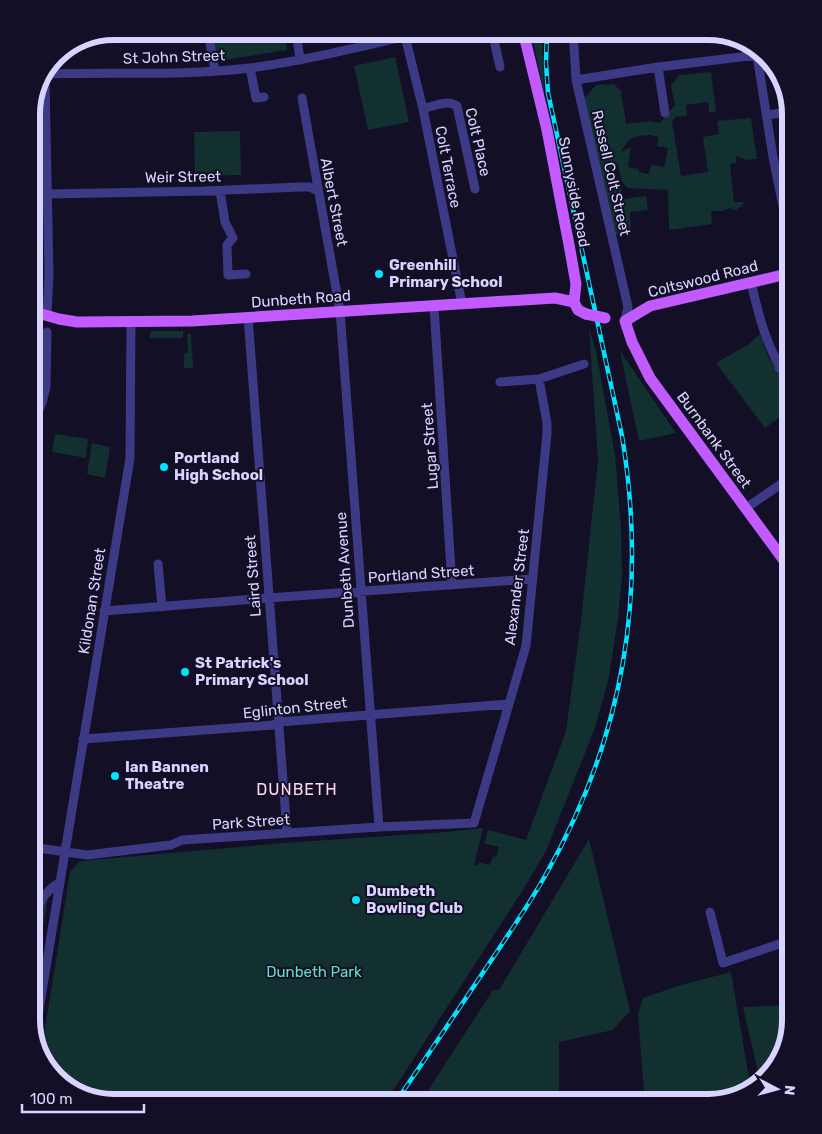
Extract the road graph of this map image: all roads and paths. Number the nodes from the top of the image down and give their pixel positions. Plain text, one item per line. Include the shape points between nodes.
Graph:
1 (210, 40) edge
2 (297, 40) edge
3 (388, 40) edge
4 (406, 40) edge
5 (494, 40) edge
6 (525, 40) edge
7 (573, 40) edge
8 (750, 53) edge
9 (300, 60) junction
10 (758, 60) edge
11 (500, 67) dead end
12 (658, 67) junction
13 (250, 68) junction
14 (215, 71) junction
15 (52, 74) edge
16 (576, 80) junction
17 (45, 89) edge
18 (264, 97) dead end
19 (302, 98) dead end
20 (422, 109) junction
21 (665, 112) dead end
22 (782, 113) edge
23 (766, 116) junction
24 (474, 189) dead end
25 (220, 190) junction
26 (318, 191) junction
27 (48, 194) junction
28 (782, 199) edge
29 (246, 274) dead end
30 (782, 275) edge
31 (751, 282) junction
32 (574, 302) junction
33 (462, 304) junction
34 (434, 306) junction
35 (340, 311) junction
36 (40, 314) edge
37 (48, 316) junction
38 (248, 317) junction
39 (131, 321) junction
40 (625, 321) junction
41 (47, 332) dead end
42 (584, 364) dead end
43 (780, 368) joint
44 (782, 371) edge
45 (539, 379) junction
46 (500, 382) dead end
47 (40, 407) edge
48 (782, 483) edge
49 (746, 508) junction
50 (782, 558) edge
51 (158, 564) dead end
52 (532, 579) junction
53 (452, 585) junction
54 (360, 592) junction
55 (268, 598) junction
56 (162, 607) junction
57 (104, 612) junction
58 (509, 704) junction
59 (370, 715) junction
60 (278, 722) junction
61 (84, 739) junction
62 (474, 823) joint
63 (379, 827) junction
64 (287, 833) junction
65 (40, 848) edge
66 (64, 852) junction
67 (59, 883) junction
68 (40, 902) edge
69 (710, 912) dead end
70 (782, 943) edge
71 (40, 988) edge

1 - 14 street
2 - 9 street
3 - 9 street, St John Street
4 - 20 street, Colt Terrace
5 - 11 street
6 - 32 main road, Sunnyside Road via 547,130 570,250 576,284
7 - 16 street, Russell Colt Street
8 - 12 street
9 - 13 street, St John Street
10 - 23 street
12 - 16 street
12 - 21 street
13 - 14 street, St John Street
13 - 18 street via 256,98
14 - 15 street, St John Street
16 - 40 street, Russell Colt Street via 628,307
17 - 27 street
19 - 26 street, Albert Street
20 - 24 street, Colt Place via 446,102 457,106
20 - 33 street, Colt Terrace
22 - 23 street
23 - 28 street
25 - 26 street, Weir Street via 310,187
25 - 27 street, Weir Street
25 - 29 street via 225,222 233,238 227,245 228,275
26 - 35 street, Albert Street
27 - 37 street
30 - 31 main road, Coltswood Road
31 - 40 main road, Coltswood Road via 650,306
31 - 43 street via 769,344
32 - 33 main road, Dunbeth Road via 555,298
32 - 40 main road, bridge via 578,310 586,314
33 - 34 main road, Dunbeth Road
34 - 35 main road, Dunbeth Road
34 - 53 street, Lugar Street
35 - 38 main road, Dunbeth Road
35 - 54 street, Dunbeth Avenue
36 - 37 main road, Dunbeth Road
37 - 39 main road, Dunbeth Road via 78,322
38 - 39 main road, Dunbeth Road
38 - 55 street, Laird Street
39 - 57 street, Kildonan Street via 130,458
40 - 49 main road, Burnbank Street via 650,378
41 - 47 street via 46,387
42 - 45 street
43 - 44 street
45 - 46 street
45 - 52 street, Alexander Street via 547,433
48 - 49 street
49 - 50 main road, Burnbank Street
51 - 56 street
52 - 53 street, Portland Street
52 - 58 street, Alexander Street via 526,646
53 - 54 street, Portland Street
54 - 55 street, Portland Street
54 - 59 street, Dunbeth Avenue
55 - 56 street, Portland Street
55 - 60 street, Laird Street
56 - 57 street, Portland Street
57 - 61 street, Kildonan Street
58 - 59 street, Eglinton Street
58 - 62 street, Alexander Street
59 - 60 street, Eglinton Street
59 - 63 street, Dunbeth Avenue
60 - 61 street, Eglinton Street via 273,725
60 - 64 street, Laird Street
61 - 66 street, Kildonan Street
62 - 63 street, Park Street
63 - 64 street, Park Street
64 - 66 street, Park Street via 182,840 171,846 87,855
65 - 66 street, Park Street
66 - 67 street, Kildonan Street
67 - 68 street
67 - 71 street, Kildonan Street
69 - 70 street via 723,963

